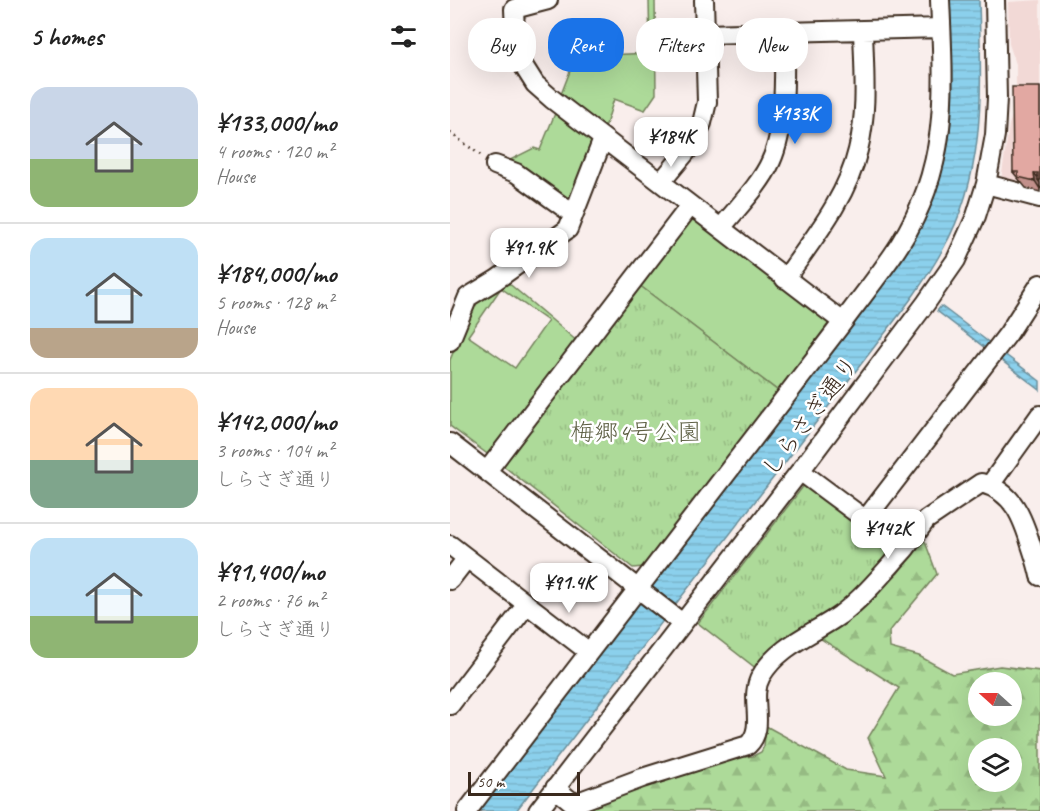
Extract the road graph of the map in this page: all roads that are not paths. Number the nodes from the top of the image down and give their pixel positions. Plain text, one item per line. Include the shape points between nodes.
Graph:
1 (548, 0) edge
2 (704, 0) edge
3 (940, 0) edge
4 (995, 0) edge
5 (705, 18) edge
6 (941, 28) junction
7 (863, 30) junction
8 (808, 31) edge
9 (706, 72) edge
10 (784, 72) edge
11 (603, 139) junction
12 (495, 165) road end
13 (660, 182) junction
14 (986, 184) junction
15 (1040, 198) edge
16 (690, 206) junction
17 (573, 214) junction
18 (721, 228) junction
19 (785, 279) junction
20 (1040, 284) edge
21 (843, 322) junction
22 (450, 342) edge
23 (1037, 427) edge
24 (450, 443) edge
25 (487, 471) junction
26 (800, 471) junction
27 (990, 485) junction
28 (865, 520) junction
29 (450, 545) edge
30 (904, 549) junction
31 (467, 558) junction
32 (1040, 576) edge
33 (450, 580) edge
34 (642, 591) junction
35 (527, 604) junction
36 (676, 617) junction
37 (589, 652) junction
38 (450, 705) edge
39 (555, 788) junction
40 (467, 811) edge
41 (538, 811) edge

1 - 11 street via 514,9 516,54 535,84
2 - 5 street
3 - 6 street
4 - 14 street, しらさぎ通り via 997,98
6 - 7 street
6 - 21 street via 944,99 930,180 900,244
7 - 8 street
7 - 19 street via 865,104 858,150 830,214
9 - 13 street via 707,102 702,123 692,145
10 - 18 street via 778,136 771,161
11 - 13 street
11 - 17 street
12 - 17 street via 516,173
13 - 16 street
14 - 15 street
14 - 26 street, しらさぎ通り via 956,260
16 - 18 street
16 - 25 street
17 - 22 street via 568,229 468,297
18 - 19 street
19 - 21 street
20 - 28 street via 1008,334
21 - 34 street
23 - 27 street
24 - 25 street
25 - 34 street
26 - 28 street
26 - 36 street, しらさぎ通り
27 - 30 street via 981,483 926,520
27 - 32 street via 1005,495 1022,517
28 - 30 street
29 - 31 street
30 - 39 street via 873,585 840,614 779,653 760,676 755,699 757,732 748,745 652,774 578,802 572,802
31 - 33 street
31 - 35 street
34 - 36 street
34 - 37 street
35 - 37 street
35 - 38 street
36 - 39 street, しらさぎ通り
37 - 40 street
39 - 41 street, しらさぎ通り

